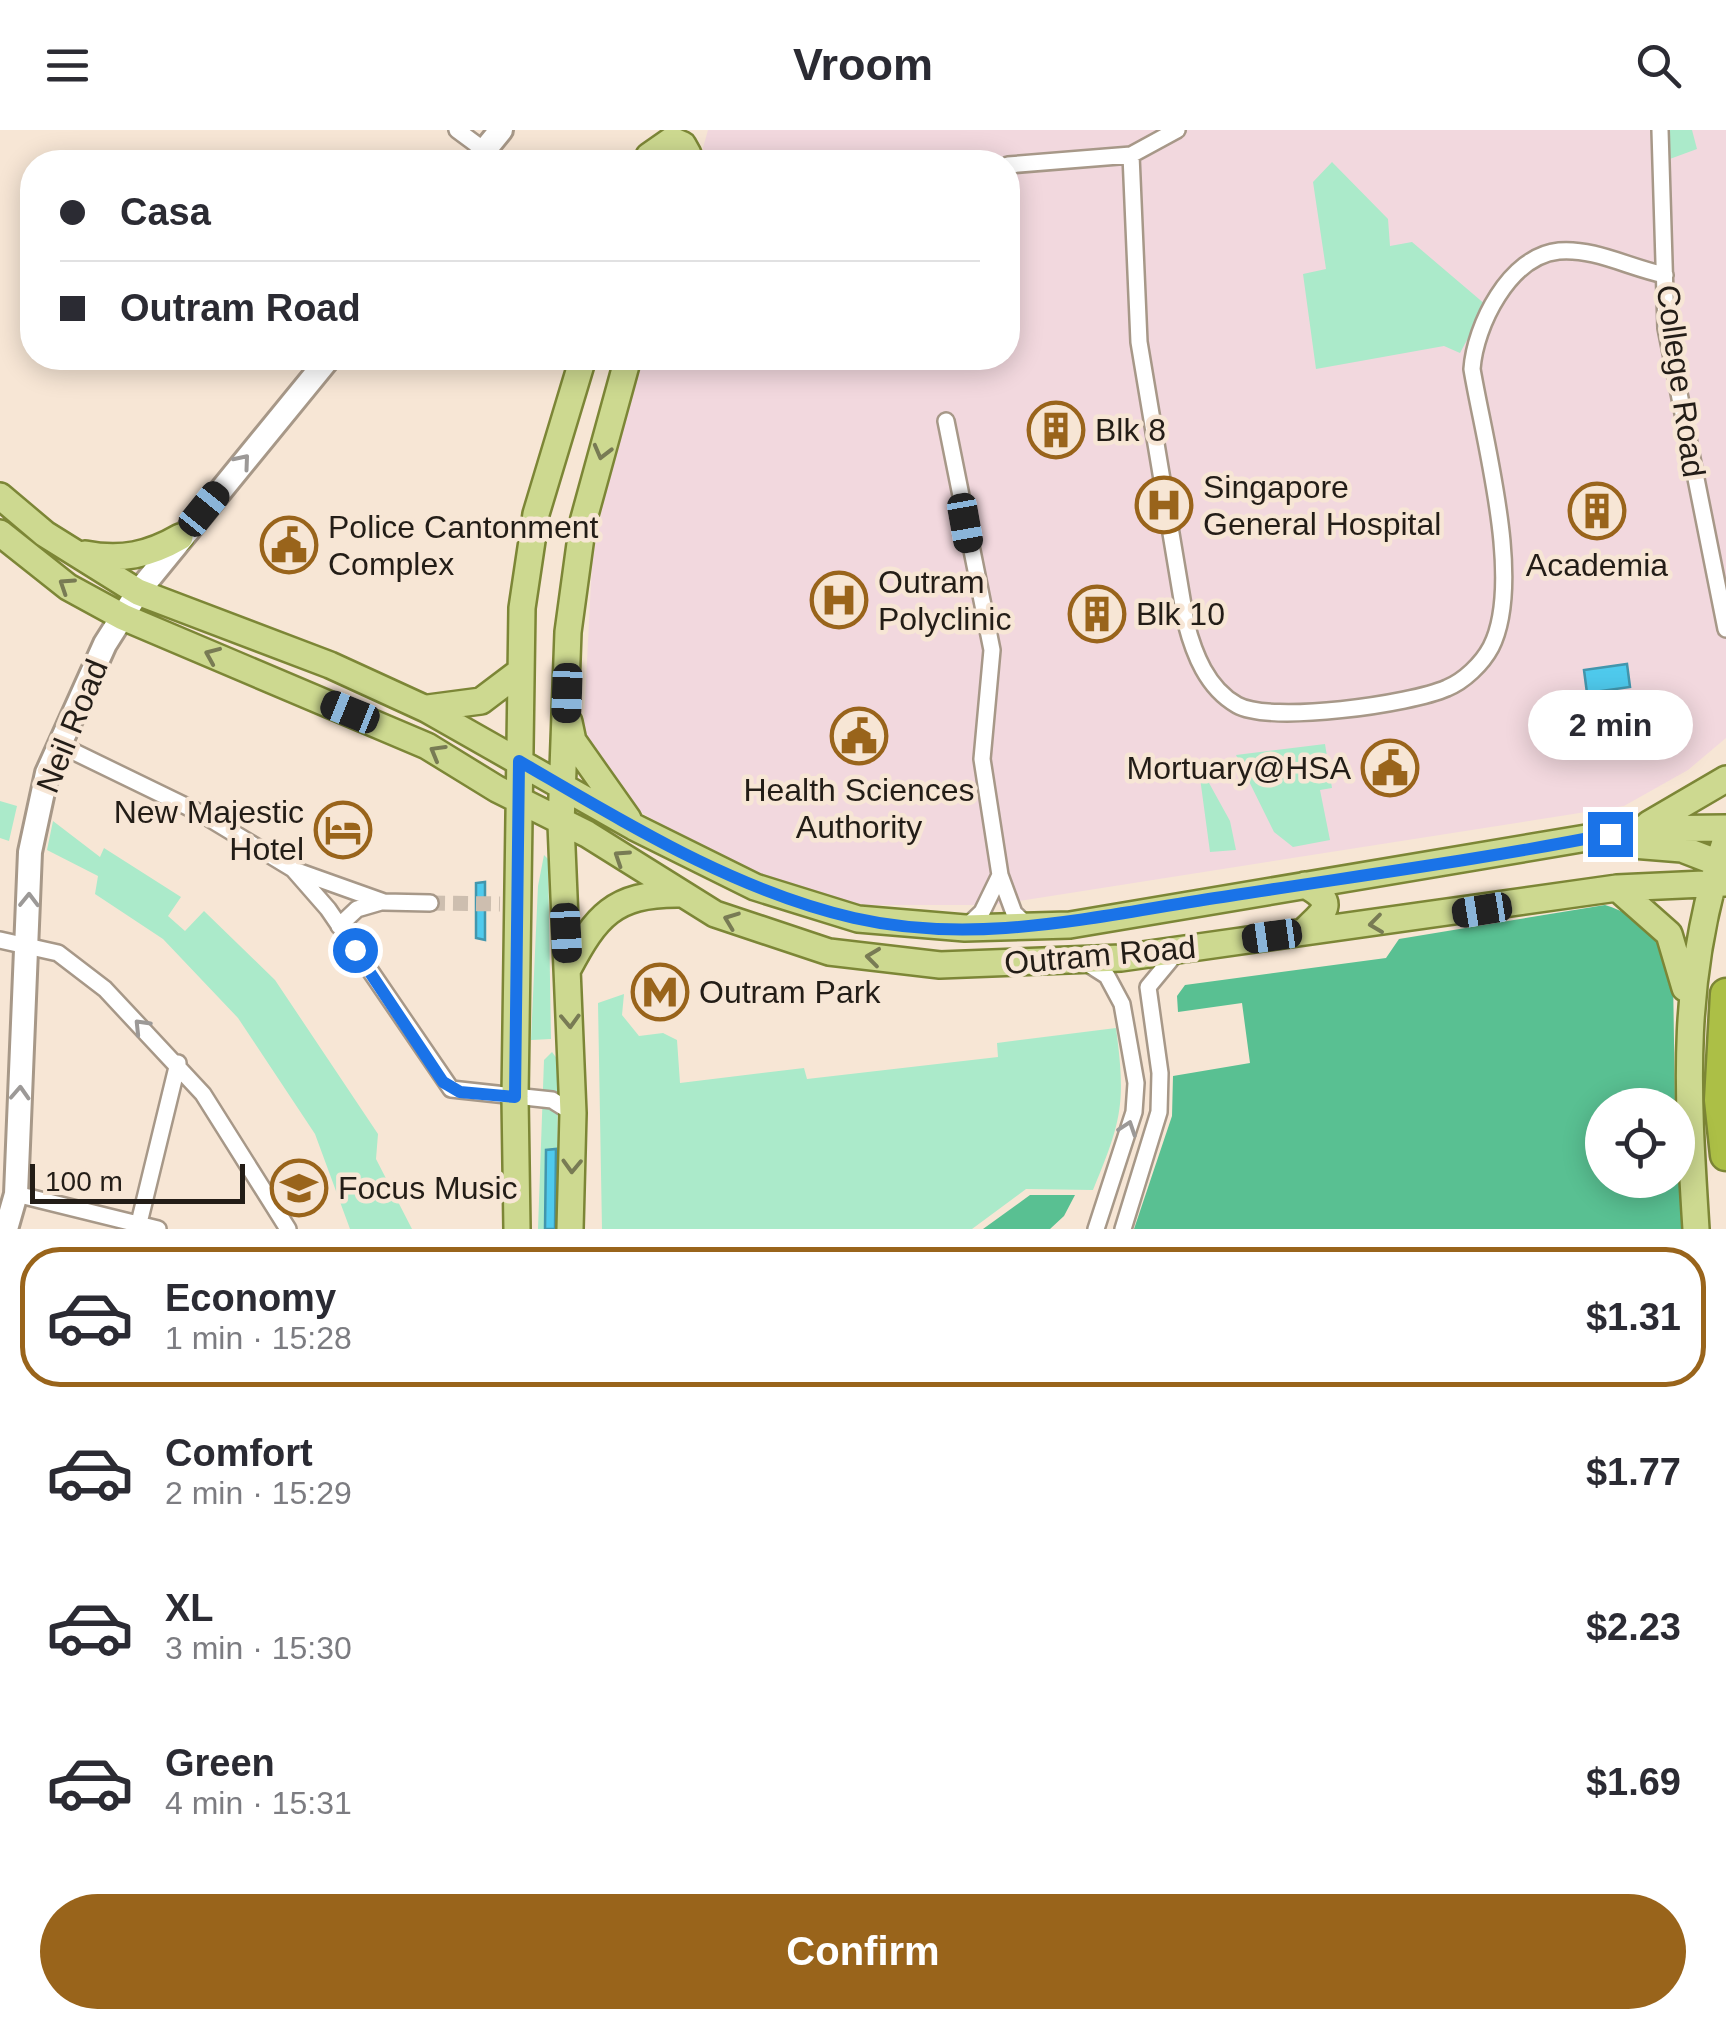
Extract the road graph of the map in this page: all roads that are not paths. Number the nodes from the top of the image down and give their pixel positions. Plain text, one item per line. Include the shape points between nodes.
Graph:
1 (457, 130) edge
2 (500, 130) edge
3 (1177, 130) edge
4 (1660, 130) edge
5 (690, 149) edge
6 (475, 150) edge
7 (485, 150) edge
8 (659, 150) edge
9 (1131, 154) junction
10 (1020, 165) edge
11 (1665, 275) junction
12 (318, 370) edge
13 (579, 370) edge
14 (625, 370) edge
15 (946, 421) dead end
16 (0, 496) edge
17 (0, 533) edge
18 (180, 537) junction
19 (70, 552) junction
20 (138, 592) junction
21 (124, 617) junction
22 (1726, 629) edge
23 (518, 673) junction
24 (567, 693) junction
25 (426, 708) junction
26 (60, 745) junction
27 (519, 761) junction
28 (1726, 778) edge
29 (561, 785) junction
30 (521, 802) junction
31 (561, 824) junction
32 (634, 827) junction
33 (1640, 828) junction
34 (1726, 828) edge
35 (1578, 840) junction
36 (1721, 867) edge
37 (293, 869) junction
38 (1000, 875) junction
39 (1304, 885) junction
40 (1617, 888) junction
41 (347, 892) junction
42 (678, 894) junction
43 (384, 902) junction
44 (426, 903) tunnel mouth
45 (328, 909) junction
46 (339, 926) junction
47 (965, 928) junction
48 (1030, 928) junction
49 (1304, 932) junction
50 (0, 937) edge
51 (28, 945) junction
52 (1180, 950) junction
53 (1082, 960) junction
54 (568, 969) junction
55 (1726, 994) edge
56 (1688, 1013) junction
57 (178, 1063) junction
58 (515, 1097) junction
59 (573, 1114) junction
60 (1726, 1154) edge
61 (16, 1194) junction
62 (138, 1223) junction
63 (1097, 1225) edge
64 (6, 1229) edge
65 (158, 1229) edge
66 (288, 1229) edge
67 (518, 1229) edge
68 (570, 1229) edge
69 (1081, 1229) edge
70 (1123, 1229) edge
71 (1696, 1229) edge

1 - 6 street
2 - 7 main road
3 - 9 street
4 - 11 street, College Road
5 - 8 main road via 672,140
9 - 10 street
9 - 11 street via 1139,342 1186,623 1216,688 1255,711 1307,714 1441,691 1480,661 1498,625 1504,562 1472,369 1488,312 1526,267 1556,251 1598,254
11 - 22 street, College Road via 1678,406
18 -> 12 main road, Neil Road
13 - 23 main road via 526,559
14 -> 24 main road via 577,554
15 - 38 street via 992,650 982,758
16 - 19 main road, Outram Road
21 -> 17 main road, Outram Road via 68,587
18 - 19 main road via 158,550 114,560
18 - 20 main road, Neil Road
19 - 20 main road, Outram Road
20 - 21 main road, Neil Road
20 - 25 main road, Outram Road
21 - 26 main road, Neil Road
30 -> 21 main road, Outram Road via 427,746
23 - 25 main road via 481,701
23 - 27 main road
24 - 29 main road
24 - 32 main road via 573,741
25 - 27 main road, Outram Road
26 - 37 street via 202,814
51 -> 26 main road, Neil Road via 30,852
27 - 29 main road, Outram Road
27 - 30 main road
28 - 33 main road
29 - 31 main road
29 - 32 main road, Outram Road
30 - 31 main road, Outram Road
30 - 58 main road via 510,904
42 -> 31 main road, Outram Road
31 - 54 main road
32 - 47 main road, Outram Road via 800,903 858,919
33 - 34 main road, Outram Road
33 - 35 main road, Outram Road
35 - 36 main road via 1682,848
35 - 39 main road, Outram Road
36 - 40 main road, Outram Road
36 - 56 main road
37 - 41 street
37 - 45 street
38 - 47 street via 982,912
38 - 48 street via 1014,912
39 - 48 main road, Outram Road
39 - 49 main road via 1326,903
40 -> 49 main road, Outram Road
40 - 56 main road via 1669,934
41 - 43 street
41 - 45 street via 334,894
53 -> 42 main road, Outram Road via 940,965 830,952 768,934
42 - 54 main road via 650,894 600,916
43 - 44 street
43 - 46 street via 357,909
45 - 46 street
46 - 58 street via 443,1082 460,1092
47 - 48 main road, Outram Road
49 - 52 main road, Outram Road
50 - 51 street
57 -> 51 street via 76,964
61 -> 51 main road, Neil Road
52 - 53 main road, Outram Road
52 - 70 street via 1148,987 1159,1112
63 -> 53 street via 1134,1112 1136,1083 1122,1004 1107,976
54 -> 59 main road
55 - 60 highway via 1720,1100
56 - 71 main road
57 - 62 street
57 - 66 street via 230,1132
58 - 59 street via 552,1100
58 - 67 main road
59 -> 68 main road
61 - 62 street
61 - 64 main road, Neil Road
62 - 65 street
63 - 69 street

